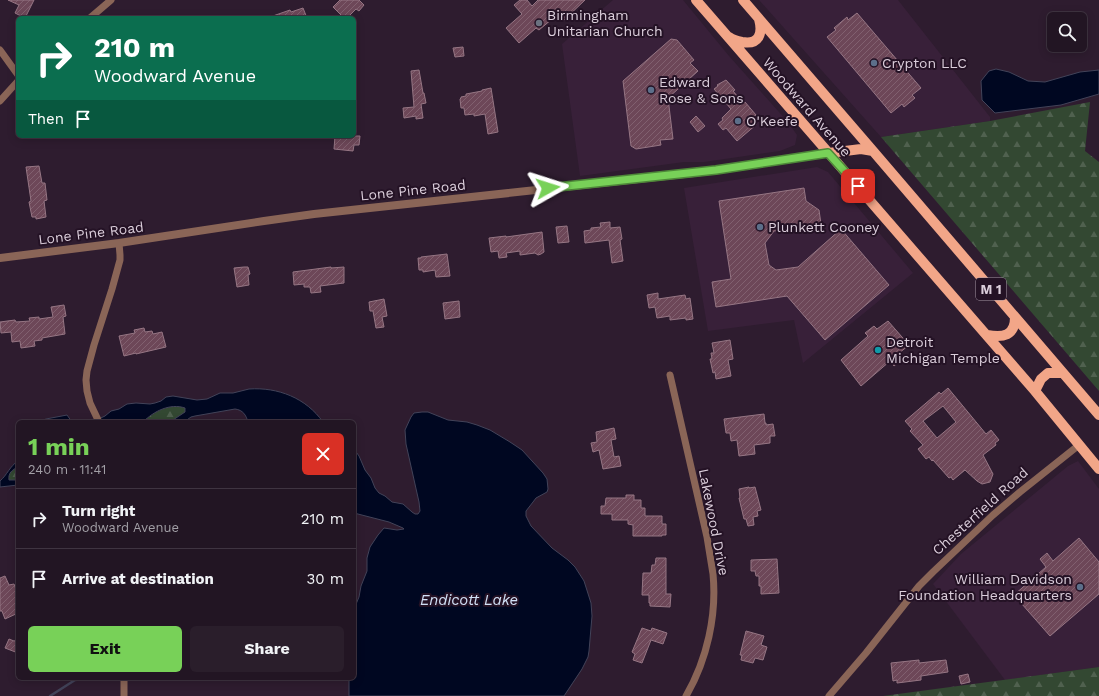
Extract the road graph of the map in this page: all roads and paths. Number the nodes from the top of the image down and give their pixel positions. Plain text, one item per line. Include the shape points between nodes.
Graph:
1 (111, 0) edge
2 (696, 0) edge
3 (742, 0) edge
4 (92, 16) edge
5 (759, 19) junction
6 (726, 34) junction
7 (0, 50) edge
8 (16, 72) edge
9 (16, 83) edge
10 (0, 101) edge
11 (873, 151) junction
12 (828, 153) junction
13 (119, 243) junction
14 (0, 258) edge
15 (1015, 317) junction
16 (986, 335) junction
17 (1062, 373) junction
18 (670, 375) dead end
19 (1034, 391) junction
20 (1099, 416) edge
21 (98, 420) edge
22 (1079, 445) junction
23 (1099, 469) edge
24 (124, 680) edge
25 (124, 696) edge
26 (686, 696) edge
27 (829, 696) edge

1 - 4 street
2 - 6 main road, Woodward Avenue / M 1
3 - 5 main road, Woodward Avenue / M 1
5 - 6 main road via 761,28 754,41 732,39
5 - 11 main road, Woodward Avenue / M 1
6 - 12 main road, Woodward Avenue / M 1
7 - 8 street
9 - 10 street
11 - 12 main road
11 - 15 main road, Woodward Avenue / M 1
12 - 13 street, Lone Pine Road via 694,173 314,214
12 - 16 main road, Woodward Avenue / M 1
13 - 14 street, Lone Pine Road
13 - 21 street via 120,260 87,376 87,391
15 - 16 main road via 1013,330 1009,333 994,337
15 - 17 main road, Woodward Avenue / M 1
16 - 19 main road, Woodward Avenue / M 1
17 - 19 main road via 1048,373
17 - 20 main road, Woodward Avenue / M 1
18 - 26 street, Lakewood Drive via 710,556 713,588 708,638 697,673
19 - 22 main road, Woodward Avenue / M 1
22 - 23 main road, Woodward Avenue / M 1
22 - 27 street, Chesterfield Road via 993,515 919,586
24 - 25 street

